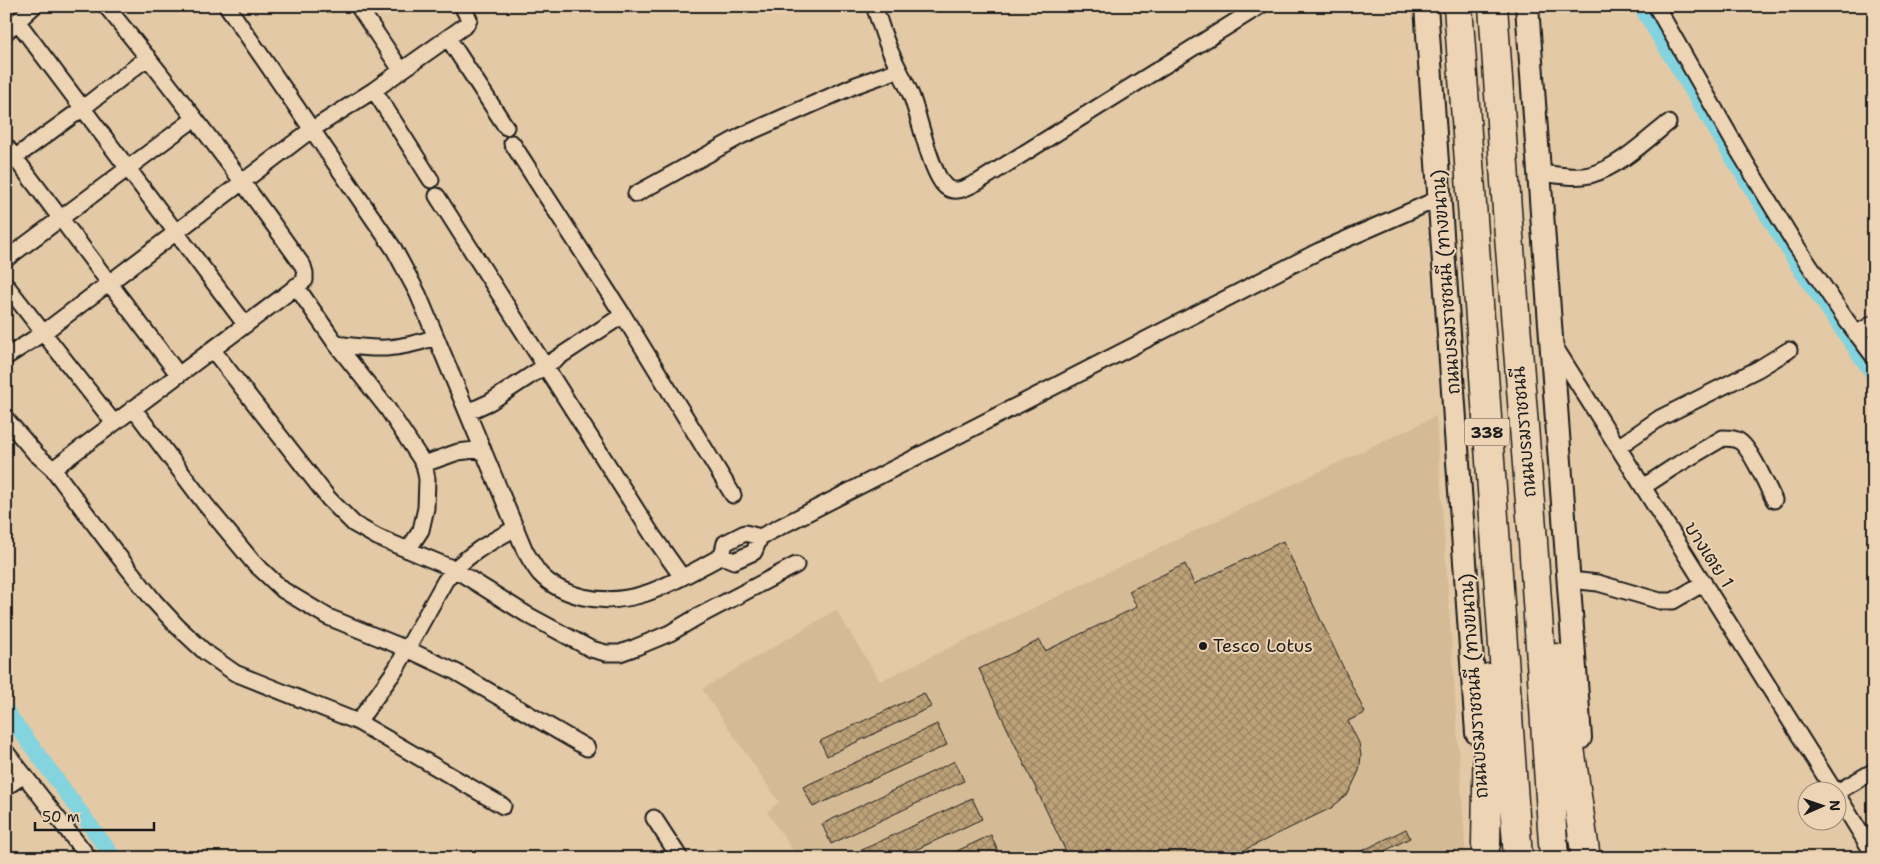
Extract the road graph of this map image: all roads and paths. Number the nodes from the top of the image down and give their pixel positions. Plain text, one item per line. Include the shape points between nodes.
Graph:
1 (34, 6) edge
2 (106, 6) edge
3 (227, 6) edge
4 (358, 6) edge
5 (462, 6) edge
6 (874, 6) edge
7 (1260, 6) edge
8 (1426, 6) edge
9 (1458, 6) edge
10 (1493, 6) edge
11 (1526, 6) edge
12 (1656, 6) edge
13 (11, 26) edge
14 (448, 38) junction
15 (148, 57) junction
16 (401, 70) junction
17 (898, 70) junction
18 (374, 90) junction
19 (83, 108) junction
20 (194, 119) junction
21 (1668, 123) dead end
22 (506, 127) dead end
23 (312, 130) junction
24 (512, 143) dead end
25 (9, 156) edge
26 (128, 169) junction
27 (1539, 173) junction
28 (432, 180) dead end
29 (244, 182) junction
30 (636, 194) dead end
31 (437, 196) dead end
32 (1440, 198) junction
33 (60, 219) junction
34 (176, 232) junction
35 (6, 259) edge
36 (109, 283) junction
37 (6, 285) edge
38 (296, 286) junction
39 (623, 315) junction
40 (1874, 323) edge
41 (244, 324) junction
42 (43, 333) junction
43 (1856, 334) junction
44 (436, 337) junction
45 (1551, 340) junction
46 (336, 344) junction
47 (212, 349) junction
48 (1789, 350) dead end
49 (6, 357) edge
50 (1874, 357) edge
51 (544, 366) junction
52 (178, 374) junction
53 (133, 408) junction
54 (468, 412) junction
55 (6, 419) edge
56 (114, 423) junction
57 (1618, 447) junction
58 (483, 449) junction
59 (424, 464) junction
60 (53, 469) junction
61 (1643, 487) junction
62 (733, 495) dead end
63 (1774, 500) dead end
64 (516, 528) junction
65 (1533, 541) junction
66 (408, 550) junction
67 (796, 565) dead end
68 (454, 569) junction
69 (1498, 569) junction
70 (682, 577) junction
71 (1570, 580) junction
72 (1704, 583) junction
73 (407, 649) junction
74 (358, 722) junction
75 (587, 748) dead end
76 (6, 752) edge
77 (1874, 771) edge
78 (24, 775) junction
79 (1830, 782) edge
80 (1848, 785) edge
81 (6, 787) edge
82 (503, 806) dead end
83 (1848, 812) edge
84 (654, 818) dead end
85 (1487, 851) edge
86 (1874, 855) edge
87 (89, 858) edge
88 (680, 858) edge
89 (1518, 858) edge
90 (1554, 858) edge
91 (1587, 858) edge

1 - 13 street
2 - 15 street
3 - 23 street
4 - 16 street
5 - 14 street via 468,19 466,25
6 - 17 street
7 - 17 street via 961,190 948,188 942,182 910,93
8 - 32 main road, ถนนบรมราชชนนี (ทางขนาน) / 338
9 - 69 highway, ถนนบรมราชชนนี / 338
10 - 65 highway, ถนนบรมราชชนนี / 338
11 - 27 main road
12 - 43 street via 1795,244
13 - 19 street
14 - 16 street
14 - 22 street
15 - 19 street
15 - 20 street
16 - 18 street
17 - 30 street via 741,136
18 - 23 street
18 - 28 street
19 - 25 street
19 - 26 street
20 - 26 street
20 - 29 street
21 - 27 street via 1639,147 1589,176
23 - 29 street
23 - 44 street via 394,249
24 - 39 street
25 - 33 street
26 - 33 street
26 - 34 street
27 - 45 main road
29 - 34 street
29 - 38 street via 303,266 305,280
31 - 51 street
32 - 70 street via 1320,251 760,537 745,533 725,543 722,556
32 - 85 main road, ถนนบรมราชชนนี (ทางขนาน) / 338
33 - 35 street
33 - 36 street
34 - 36 street
34 - 41 street
36 - 42 street
36 - 52 street
37 - 42 street
38 - 41 street
38 - 46 street
39 - 51 street
39 - 62 street
40 - 43 street
41 - 47 street
42 - 49 street
42 - 56 street
43 - 50 street
44 - 46 street via 390,349
44 - 54 street
45 - 57 street, บางเตย 1
45 - 71 main road
46 - 59 street via 387,408
47 - 52 street
47 - 66 street via 329,499 354,524
48 - 57 street via 1660,418
51 - 54 street via 490,402
51 - 70 street
52 - 53 street
53 - 56 street
53 - 73 street via 205,504 253,562 283,590 328,617
54 - 58 street
55 - 60 street
56 - 60 street
57 - 61 street, บางเตย 1
58 - 59 street via 458,452
58 - 64 street
59 - 66 street via 426,508 421,530
60 - 74 street via 154,601 205,652 235,673
61 - 63 street via 1723,438 1732,438 1741,442
61 - 72 street, บางเตย 1
64 - 68 street via 472,554
64 - 70 street via 539,573 553,586 574,595 616,601 659,589
65 - 90 highway, ถนนบรมราชชนนี / 338
65 - 91 highway via 1556,656
66 - 68 street
67 - 68 street via 670,633 620,653 606,654 526,614
68 - 73 street
69 - 85 highway via 1489,668
69 - 89 highway, ถนนบรมราชชนนี / 338
71 - 72 street via 1598,583 1660,601 1673,601
71 - 91 main road
72 - 79 street, บางเตย 1
73 - 74 street
73 - 75 street via 456,672
74 - 82 street
76 - 78 street
77 - 80 street
78 - 81 street
78 - 87 street
83 - 86 street
84 - 88 street

